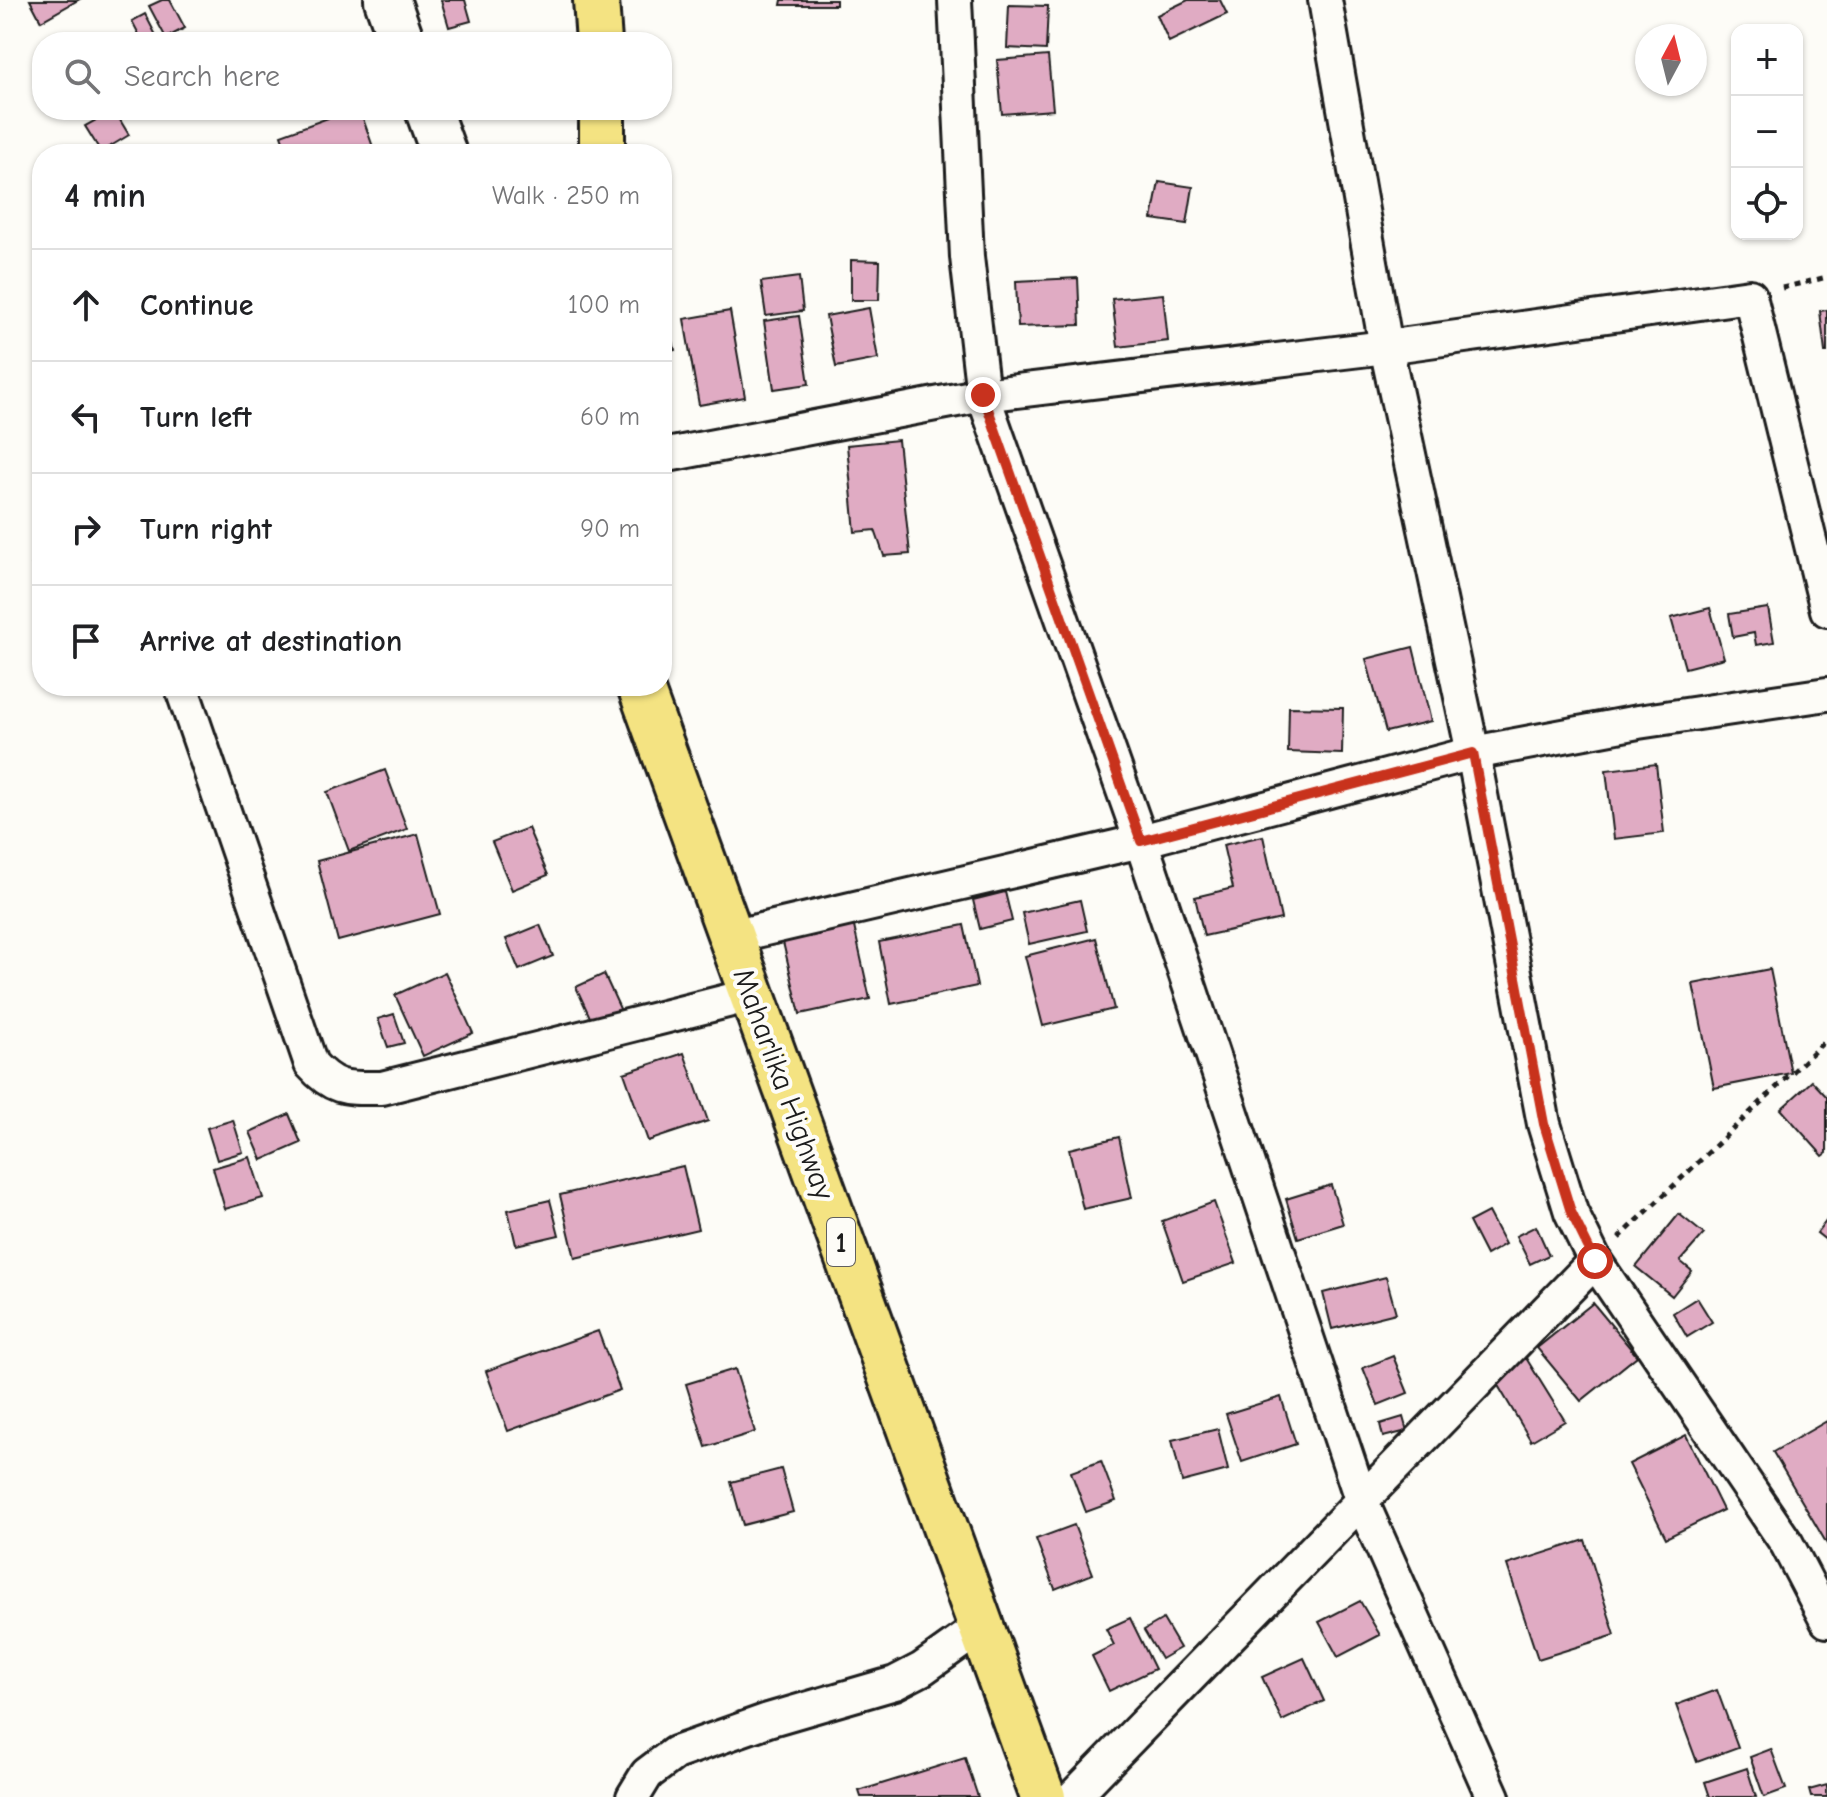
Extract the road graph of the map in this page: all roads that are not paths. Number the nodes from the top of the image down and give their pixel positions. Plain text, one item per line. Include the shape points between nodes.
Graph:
1 (387, 0) edge
2 (596, 0) edge
3 (955, 0) edge
4 (1325, 0) edge
5 (398, 32) edge
6 (598, 32) edge
7 (432, 120) edge
8 (602, 120) edge
9 (440, 144) edge
10 (602, 144) edge
11 (1386, 347) junction
12 (983, 395) junction
13 (672, 454) edge
14 (1827, 610) edge
15 (1827, 694) edge
16 (184, 696) edge
17 (644, 696) edge
18 (1473, 753) junction
19 (1141, 841) junction
20 (731, 937) junction
21 (751, 995) junction
22 (1595, 1261) junction
23 (1362, 1502) junction
24 (1827, 1621) edge
25 (981, 1627) junction
26 (633, 1797) edge
27 (1043, 1797) edge
28 (1073, 1797) edge
29 (1493, 1797) edge

1 - 5 main road
2 - 6 highway
3 - 12 street via 967,257
4 - 11 street
7 - 9 main road
8 - 10 highway
11 - 12 street
11 - 14 street via 1750,296
11 - 18 street
12 - 13 street
12 - 19 street
15 - 18 street
16 - 21 street via 311,1064 327,1082 382,1088
17 - 20 highway, Maharlika Highway / 1
18 - 19 street
18 - 22 street via 1544,1124 1571,1212
19 - 20 street
19 - 23 street
20 - 21 highway, Maharlika Highway / 1
21 - 25 highway, Maharlika Highway / 1
22 - 23 street
22 - 24 street via 1787,1544
23 - 28 street
23 - 29 street
25 - 26 street via 895,1683 675,1753 647,1774
25 - 27 highway, Maharlika Highway / 1

